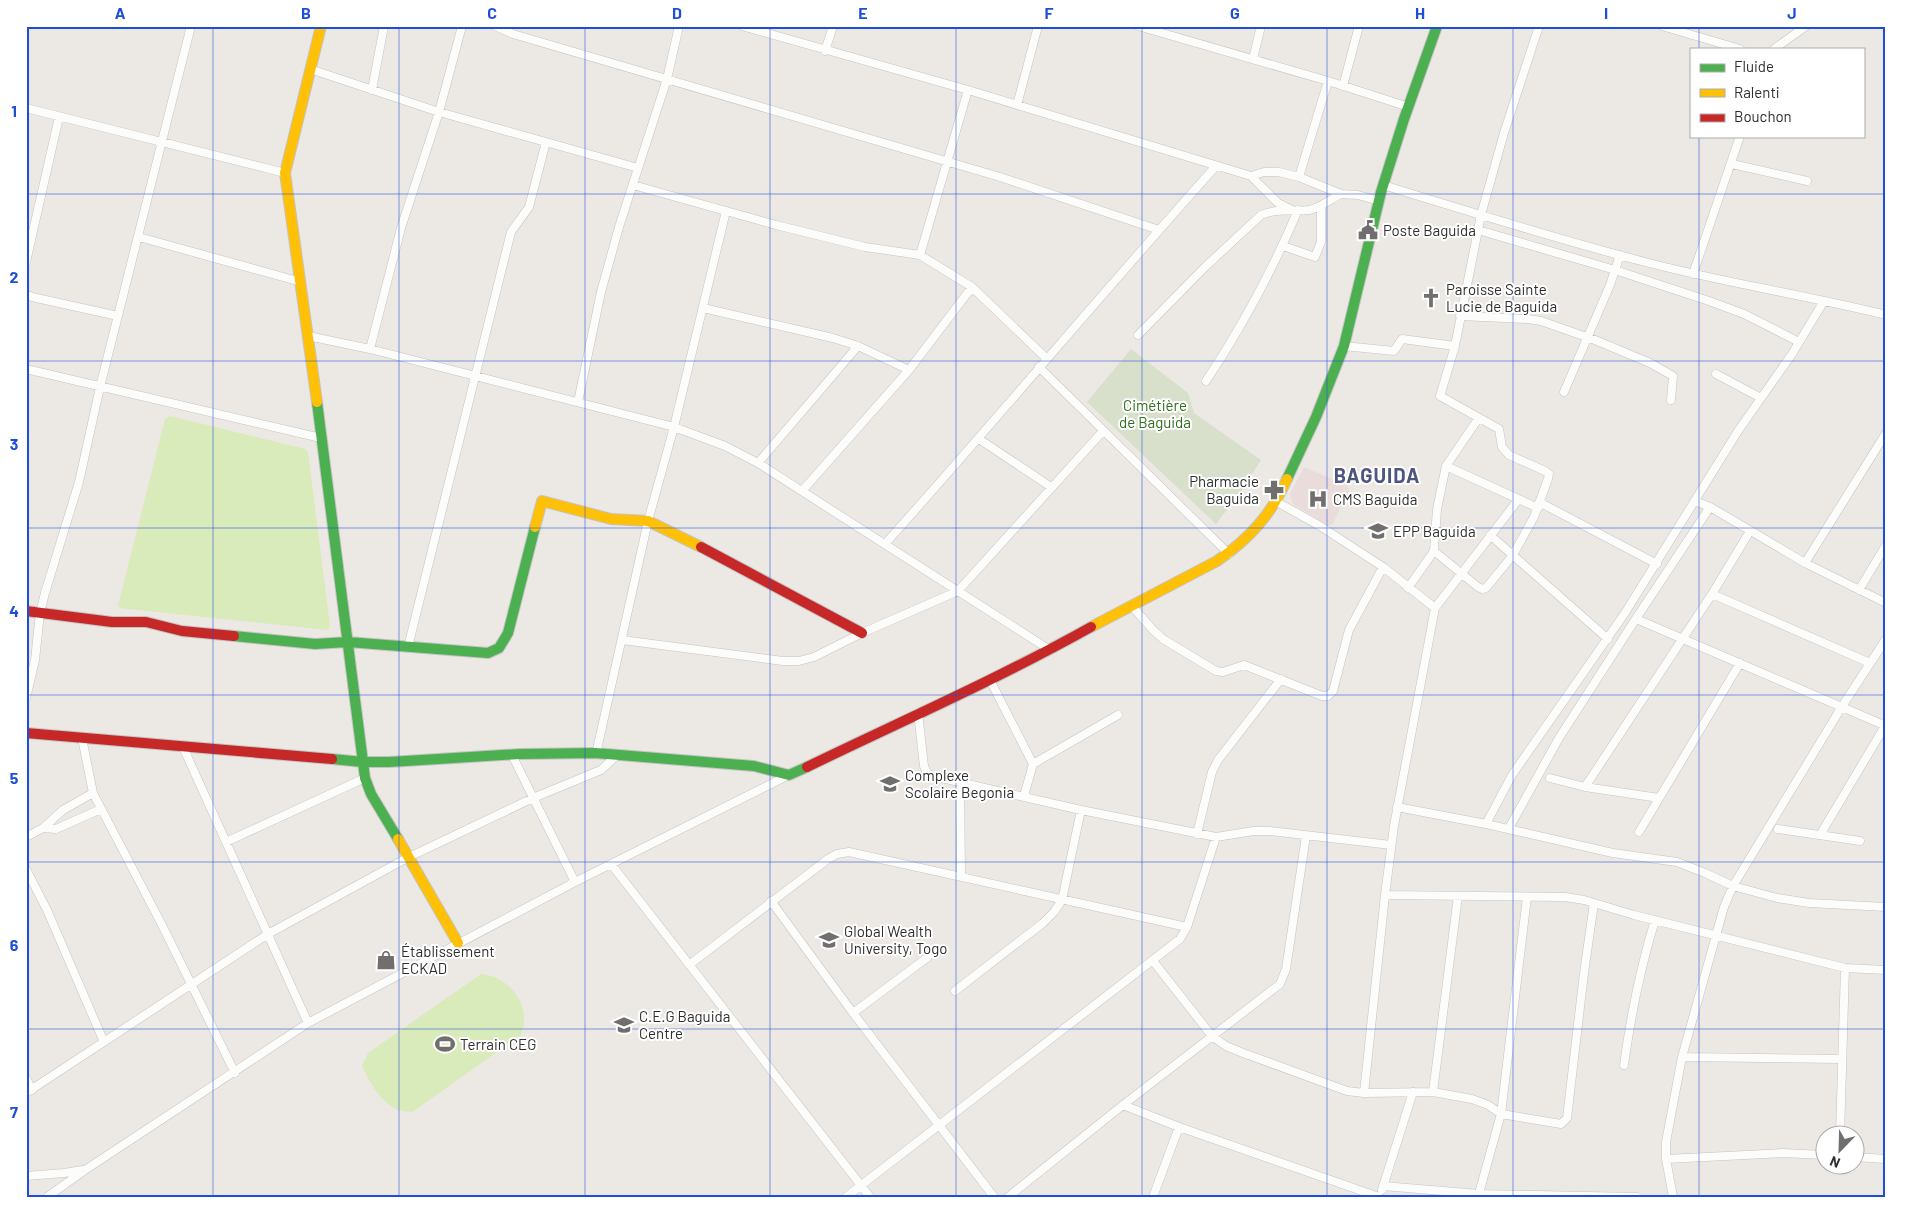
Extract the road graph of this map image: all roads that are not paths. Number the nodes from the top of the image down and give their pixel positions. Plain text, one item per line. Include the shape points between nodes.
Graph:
1 (190, 26) edge
2 (321, 26) edge
3 (384, 26) edge
4 (462, 26) edge
5 (494, 26) edge
6 (679, 26) edge
7 (742, 26) edge
8 (833, 26) edge
9 (1038, 26) edge
10 (1138, 26) edge
11 (1261, 26) edge
12 (1359, 26) edge
13 (1437, 26) edge
14 (1539, 26) edge
15 (1662, 26) edge
16 (1806, 26) edge
17 (1737, 48) edge
18 (1775, 48) edge
19 (825, 51) junction
20 (1253, 59) junction
21 (310, 69) junction
22 (667, 79) junction
23 (1328, 81) junction
24 (1343, 86) junction
25 (372, 90) junction
26 (968, 90) junction
27 (1017, 104) junction
28 (1409, 107) junction
29 (26, 108) edge
30 (439, 112) junction
31 (60, 117) junction
32 (1739, 138) edge
33 (546, 142) junction
34 (162, 143) junction
35 (946, 162) junction
36 (1732, 164) junction
37 (1216, 166) junction
38 (638, 168) junction
39 (285, 173) junction
40 (1251, 176) junction
41 (1299, 177) junction
42 (1807, 181) dead end
43 (633, 185) junction
44 (1383, 185) junction
45 (1341, 194) junction
46 (1379, 202) junction
47 (1321, 206) junction
48 (1295, 210) junction
49 (726, 211) junction
50 (1481, 216) junction
51 (1159, 230) junction
52 (1478, 230) junction
53 (138, 237) junction
54 (1283, 246) junction
55 (920, 255) junction
56 (1620, 255) junction
57 (26, 262) edge
58 (1615, 270) junction
59 (1693, 274) junction
60 (301, 282) junction
61 (972, 286) junction
62 (26, 294) edge
63 (1824, 301) junction
64 (703, 308) junction
65 (1886, 315) edge
66 (118, 316) junction
67 (1460, 316) junction
68 (1138, 335) dead end
69 (308, 336) junction
70 (1587, 337) junction
71 (1799, 342) junction
72 (858, 346) junction
73 (1344, 346) junction
74 (1455, 346) junction
75 (370, 349) junction
76 (1046, 358) junction
77 (1039, 367) junction
78 (26, 369) edge
79 (909, 370) junction
80 (1716, 374) dead end
81 (475, 376) junction
82 (1206, 381) dead end
83 (100, 387) junction
84 (1564, 392) dead end
85 (1761, 398) junction
86 (1671, 400) dead end
87 (578, 402) junction
88 (1478, 418) junction
89 (674, 427) junction
90 (1103, 431) junction
91 (1886, 433) edge
92 (321, 438) junction
93 (979, 439) junction
94 (758, 463) junction
95 (1446, 466) junction
96 (1051, 487) junction
97 (802, 491) junction
98 (1518, 500) junction
99 (1695, 501) junction
100 (1277, 502) junction
101 (1539, 505) junction
102 (1710, 508) junction
103 (648, 521) junction
104 (1490, 535) junction
105 (1747, 536) dead end
106 (885, 544) junction
107 (1886, 545) edge
108 (1434, 551) junction
109 (1229, 554) junction
110 (1513, 556) junction
111 (1805, 563) junction
112 (1657, 564) junction
113 (1383, 567) junction
114 (1460, 573) junction
115 (1408, 588) junction
116 (1859, 590) junction
117 (958, 591) junction
118 (1712, 594) junction
119 (1886, 603) edge
120 (1131, 605) junction
121 (1435, 608) junction
122 (26, 611) edge
123 (40, 613) junction
124 (1641, 621) dead end
125 (862, 633) junction
126 (1608, 639) junction
127 (1683, 639) junction
128 (1886, 639) edge
129 (622, 640) junction
130 (348, 642) junction
131 (408, 647) junction
132 (1050, 650) junction
133 (1740, 663) junction
134 (1870, 664) junction
135 (1281, 678) junction
136 (990, 680) junction
137 (26, 698) edge
138 (1842, 707) junction
139 (918, 713) junction
140 (1118, 715) dead end
141 (1885, 726) edge
142 (26, 733) edge
143 (82, 738) junction
144 (183, 747) junction
145 (596, 754) junction
146 (512, 755) junction
147 (616, 756) junction
148 (364, 762) junction
149 (1032, 764) junction
150 (789, 775) junction
151 (365, 778) junction
152 (1550, 778) dead end
153 (960, 781) junction
154 (1585, 787) junction
155 (93, 793) junction
156 (1024, 796) junction
157 (533, 798) junction
158 (1659, 798) junction
159 (1397, 807) junction
160 (101, 809) junction
161 (1081, 810) junction
162 (1486, 824) junction
163 (42, 828) junction
164 (1509, 828) junction
165 (1778, 830) dead end
166 (1639, 832) dead end
167 (1197, 834) junction
168 (1820, 835) junction
169 (1306, 836) junction
170 (26, 837) edge
171 (1216, 837) junction
172 (1860, 841) dead end
173 (226, 842) junction
174 (1392, 845) junction
175 (407, 858) junction
176 (611, 864) junction
177 (26, 869) edge
178 (961, 878) junction
179 (575, 882) junction
180 (1733, 886) junction
181 (1384, 895) junction
182 (1458, 896) junction
183 (1527, 897) junction
184 (1062, 900) junction
185 (771, 901) junction
186 (1594, 903) junction
187 (1886, 907) edge
188 (1655, 920) junction
189 (1188, 927) junction
190 (268, 934) junction
191 (1717, 935) junction
192 (458, 943) junction
193 (928, 956) dead end
194 (1153, 961) junction
195 (689, 964) junction
196 (1845, 968) junction
197 (1886, 970) edge
198 (192, 985) junction
199 (954, 991) dead end
200 (853, 1013) junction
201 (308, 1023) junction
202 (1212, 1036) junction
203 (104, 1042) junction
204 (1682, 1057) junction
205 (1842, 1060) junction
206 (1624, 1064) dead end
207 (235, 1073) junction
208 (26, 1078) edge
209 (29, 1092) edge
210 (1413, 1092) junction
211 (1433, 1092) junction
212 (1364, 1093) junction
213 (1123, 1105) junction
214 (1501, 1114) junction
215 (938, 1124) junction
216 (1840, 1126) edge
217 (1179, 1127) junction
218 (1814, 1154) edge
219 (1864, 1158) edge
220 (1666, 1159) junction
221 (1886, 1159) edge
222 (85, 1170) junction
223 (26, 1176) edge
224 (861, 1184) junction
225 (1383, 1186) junction
226 (1479, 1195) edge
227 (1575, 1196) edge
228 (48, 1197) edge
229 (846, 1197) edge
230 (870, 1197) edge
231 (994, 1197) edge
232 (1008, 1197) edge
233 (1153, 1197) edge
234 (1379, 1197) edge
235 (1637, 1197) edge
236 (1673, 1197) edge

1 - 34 street
2 - 21 street
3 - 25 street
4 - 30 street
5 - 22 street
6 - 22 street
7 - 19 street
8 - 19 street
9 - 27 street
10 - 20 street
11 - 20 street
12 - 24 street
13 - 28 street
14 - 50 street
15 - 17 street
16 - 18 street
19 - 26 street
20 - 23 street
21 - 25 street
21 - 39 street
22 - 35 street
22 - 38 street
23 - 24 street
23 - 41 street
24 - 28 street
25 - 30 street
26 - 27 street
26 - 35 street
27 - 37 street
28 - 44 street
29 - 31 street
30 - 33 street
30 - 75 street via 401,228
31 - 34 street
31 - 57 street
32 - 36 street
33 - 38 street
33 - 81 street via 529,207 511,232
34 - 39 street
34 - 53 street
35 - 51 street
35 - 55 street
36 - 42 street
36 - 59 street
37 - 40 street
37 - 51 street
38 - 43 street
39 - 60 street
40 - 41 street via 1279,172
40 - 48 street via 1278,203
41 - 45 street
43 - 49 street
43 - 87 street via 601,292
44 - 46 street
44 - 50 street
45 - 46 street via 1358,195
45 - 47 street
46 - 73 street
47 - 48 street
47 - 54 street via 1321,242 1315,256
48 - 54 street
48 - 68 street via 1270,211 1261,215
49 - 55 street via 864,247
49 - 64 street
50 - 52 street
50 - 56 street
51 - 76 street
52 - 58 street
52 - 67 street
53 - 60 street
53 - 66 street
54 - 82 street via 1234,339
55 - 61 street
56 - 58 street
56 - 59 street
58 - 70 street
58 - 71 street via 1744,314
59 - 63 street
60 - 69 street
61 - 76 street
61 - 79 street
62 - 66 street
63 - 65 street
63 - 71 street
64 - 72 street
64 - 89 street
66 - 83 street
67 - 70 street via 1541,321
67 - 74 street
69 - 75 street
69 - 92 street
70 - 84 street
70 - 86 street via 1673,376
71 - 85 street
72 - 79 street
72 - 94 street
73 - 74 street via 1394,351 1402,339
73 - 100 street
74 - 88 street via 1440,396
75 - 81 street
76 - 77 street
77 - 90 street
77 - 93 street
78 - 83 street
79 - 97 street
80 - 85 street
81 - 87 street
81 - 131 street
83 - 92 street
83 - 123 street via 79,482
85 - 99 street
87 - 89 street
88 - 95 street
88 - 101 street via 1499,430 1502,447 1509,455 1549,474
89 - 94 street via 725,446
89 - 103 street
90 - 96 street
90 - 109 street
91 - 111 street
92 - 130 street
93 - 96 street
93 - 106 street
94 - 97 street
95 - 98 street
95 - 108 street via 1437,508
96 - 117 street
97 - 106 street
98 - 101 street
98 - 104 street
99 - 102 street
99 - 112 street
100 - 109 street via 1264,520
100 - 113 street
101 - 110 street
101 - 112 street
102 - 111 street
102 - 164 street via 1569,724
103 - 125 street
103 - 129 street
103 - 131 street via 604,518 542,501 508,633 499,648 479,653
104 - 110 street
104 - 114 street
105 - 118 street
106 - 117 street
107 - 116 street
108 - 114 street
108 - 115 street
109 - 120 street
110 - 114 street via 1486,588 1478,587
110 - 126 street
111 - 116 street
112 - 126 street
113 - 115 street
113 - 135 street via 1349,630 1333,691 1322,696
114 - 121 street
115 - 121 street
116 - 119 street
117 - 125 street
117 - 132 street
118 - 127 street
118 - 134 street
120 - 132 street
120 - 135 street via 1163,639 1216,671 1244,665
121 - 159 street
122 - 123 street
123 - 130 street via 112,622 146,622 212,635 315,644
123 - 137 street via 35,660
124 - 127 street
125 - 129 street via 814,657 798,661
126 - 162 street via 1512,775
127 - 133 street
127 - 154 street
128 - 134 street
129 - 145 street
130 - 131 street
130 - 148 street
132 - 136 street
133 - 138 street
133 - 158 street
134 - 138 street
135 - 167 street via 1218,760
136 - 139 street
136 - 149 street
138 - 141 street
138 - 180 street
139 - 150 street
139 - 153 street via 927,773
140 - 149 street
141 - 168 street
142 - 143 street
143 - 144 street
143 - 155 street
144 - 148 street
144 - 173 street
145 - 146 street
145 - 147 street
146 - 148 street
146 - 157 street
147 - 150 street via 754,766
147 - 157 street via 601,770
148 - 151 street
149 - 156 street
150 - 176 street
151 - 173 street
151 - 175 street via 370,794
152 - 154 street
153 - 156 street
153 - 178 street
154 - 158 street
155 - 160 street
155 - 163 street via 63,810
156 - 161 street
157 - 175 street
157 - 179 street
158 - 166 street
159 - 162 street
159 - 174 street
160 - 163 street via 56,829
160 - 198 street
161 - 167 street
161 - 184 street
162 - 164 street
163 - 170 street
164 - 180 street via 1613,853 1677,862
165 - 168 street
167 - 171 street
168 - 172 street
169 - 171 street via 1254,831
169 - 174 street
169 - 202 street via 1286,969 1280,984
171 - 189 street
173 - 190 street
174 - 181 street
175 - 190 street
175 - 192 street
176 - 179 street
176 - 195 street
177 - 203 street
178 - 184 street
178 - 185 street via 849,852 828,858
179 - 192 street
180 - 187 street via 1809,903
180 - 191 street
181 - 182 street
181 - 212 street
182 - 183 street
182 - 211 street
183 - 186 street via 1565,897
183 - 214 street
184 - 189 street
184 - 199 street via 1043,923
185 - 195 street
185 - 200 street
186 - 188 street
186 - 214 street via 1567,1118 1561,1124 1552,1124
188 - 191 street
188 - 206 street via 1640,967
189 - 194 street via 1180,939
190 - 198 street
190 - 201 street
191 - 196 street
191 - 204 street
192 - 201 street
193 - 200 street
194 - 202 street
194 - 215 street
195 - 224 street
196 - 197 street
196 - 205 street
198 - 203 street
198 - 207 street
200 - 215 street
201 - 207 street
202 - 212 street via 1226,1046 1251,1056 1347,1091
202 - 213 street
203 - 209 street
204 - 205 street
204 - 220 street via 1666,1142
205 - 216 street
207 - 222 street
208 - 209 street
210 - 211 street
210 - 212 street
210 - 225 street
211 - 214 street via 1472,1099
213 - 217 street
213 - 232 street
214 - 226 street
215 - 224 street
215 - 231 street
217 - 233 street
217 - 234 street
218 - 220 street via 1783,1152
219 - 221 street
220 - 236 street
222 - 223 street
222 - 228 street
224 - 229 street
224 - 230 street
225 - 226 street
225 - 234 street
226 - 227 street
227 - 235 street

